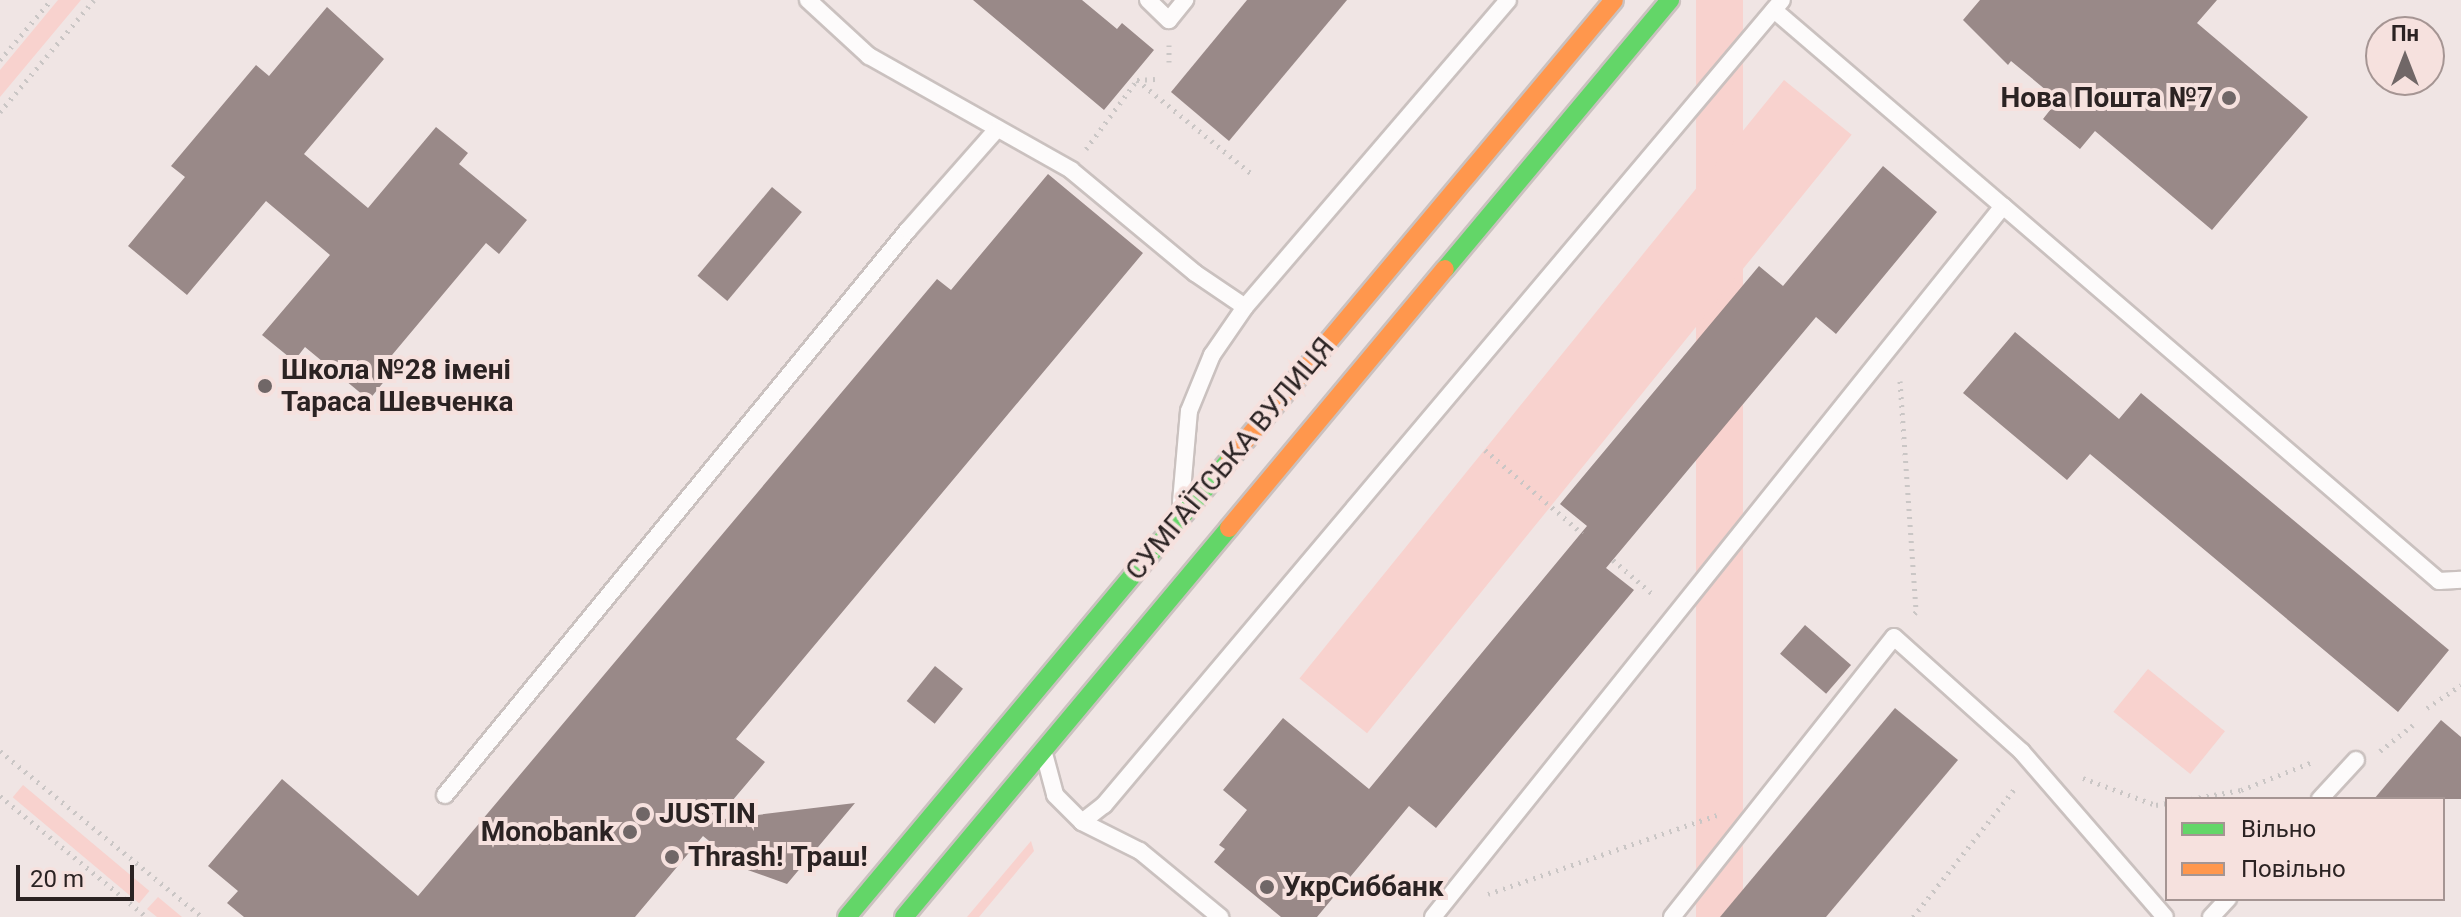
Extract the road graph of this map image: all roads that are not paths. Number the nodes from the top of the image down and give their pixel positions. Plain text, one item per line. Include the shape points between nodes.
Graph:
1 (808, 0) edge
2 (1148, 0) edge
3 (1185, 0) edge
4 (1508, 0) edge
5 (1614, 0) edge
6 (1670, 0) edge
7 (1778, 5) edge
8 (997, 129) junction
9 (2003, 206) junction
10 (1245, 307) junction
11 (1179, 520) junction
12 (2461, 580) edge
13 (1043, 751) junction
14 (2356, 760) dead end
15 (445, 795) dead end
16 (2322, 797) edge
17 (1082, 822) junction
18 (2226, 901) edge
19 (1436, 914) edge
20 (847, 917) edge
21 (904, 917) edge
22 (1220, 917) edge
23 (1672, 917) edge
24 (2165, 917) edge
25 (2211, 917) edge

1 - 8 lane via 869,56
2 - 3 lane via 1169,20
4 - 10 lane
5 - 11 main road, СУМГАЇТСЬКА ВУЛИЦЯ
6 - 13 main road, СУМГАЇТСЬКА ВУЛИЦЯ
7 - 9 lane
7 - 17 lane via 1104,805
8 - 10 lane via 1071,170 1195,273
8 - 15 lane via 908,230
9 - 12 lane via 2439,581
9 - 19 lane
10 - 11 lane via 1212,355 1189,411
11 - 20 main road, СУМГАЇТСЬКА ВУЛИЦЯ
13 - 17 lane via 1055,795
13 - 21 main road, СУМГАЇТСЬКА ВУЛИЦЯ
14 - 16 lane
17 - 22 lane via 1140,851
18 - 25 lane
23 - 24 lane via 1894,637 2036,768

